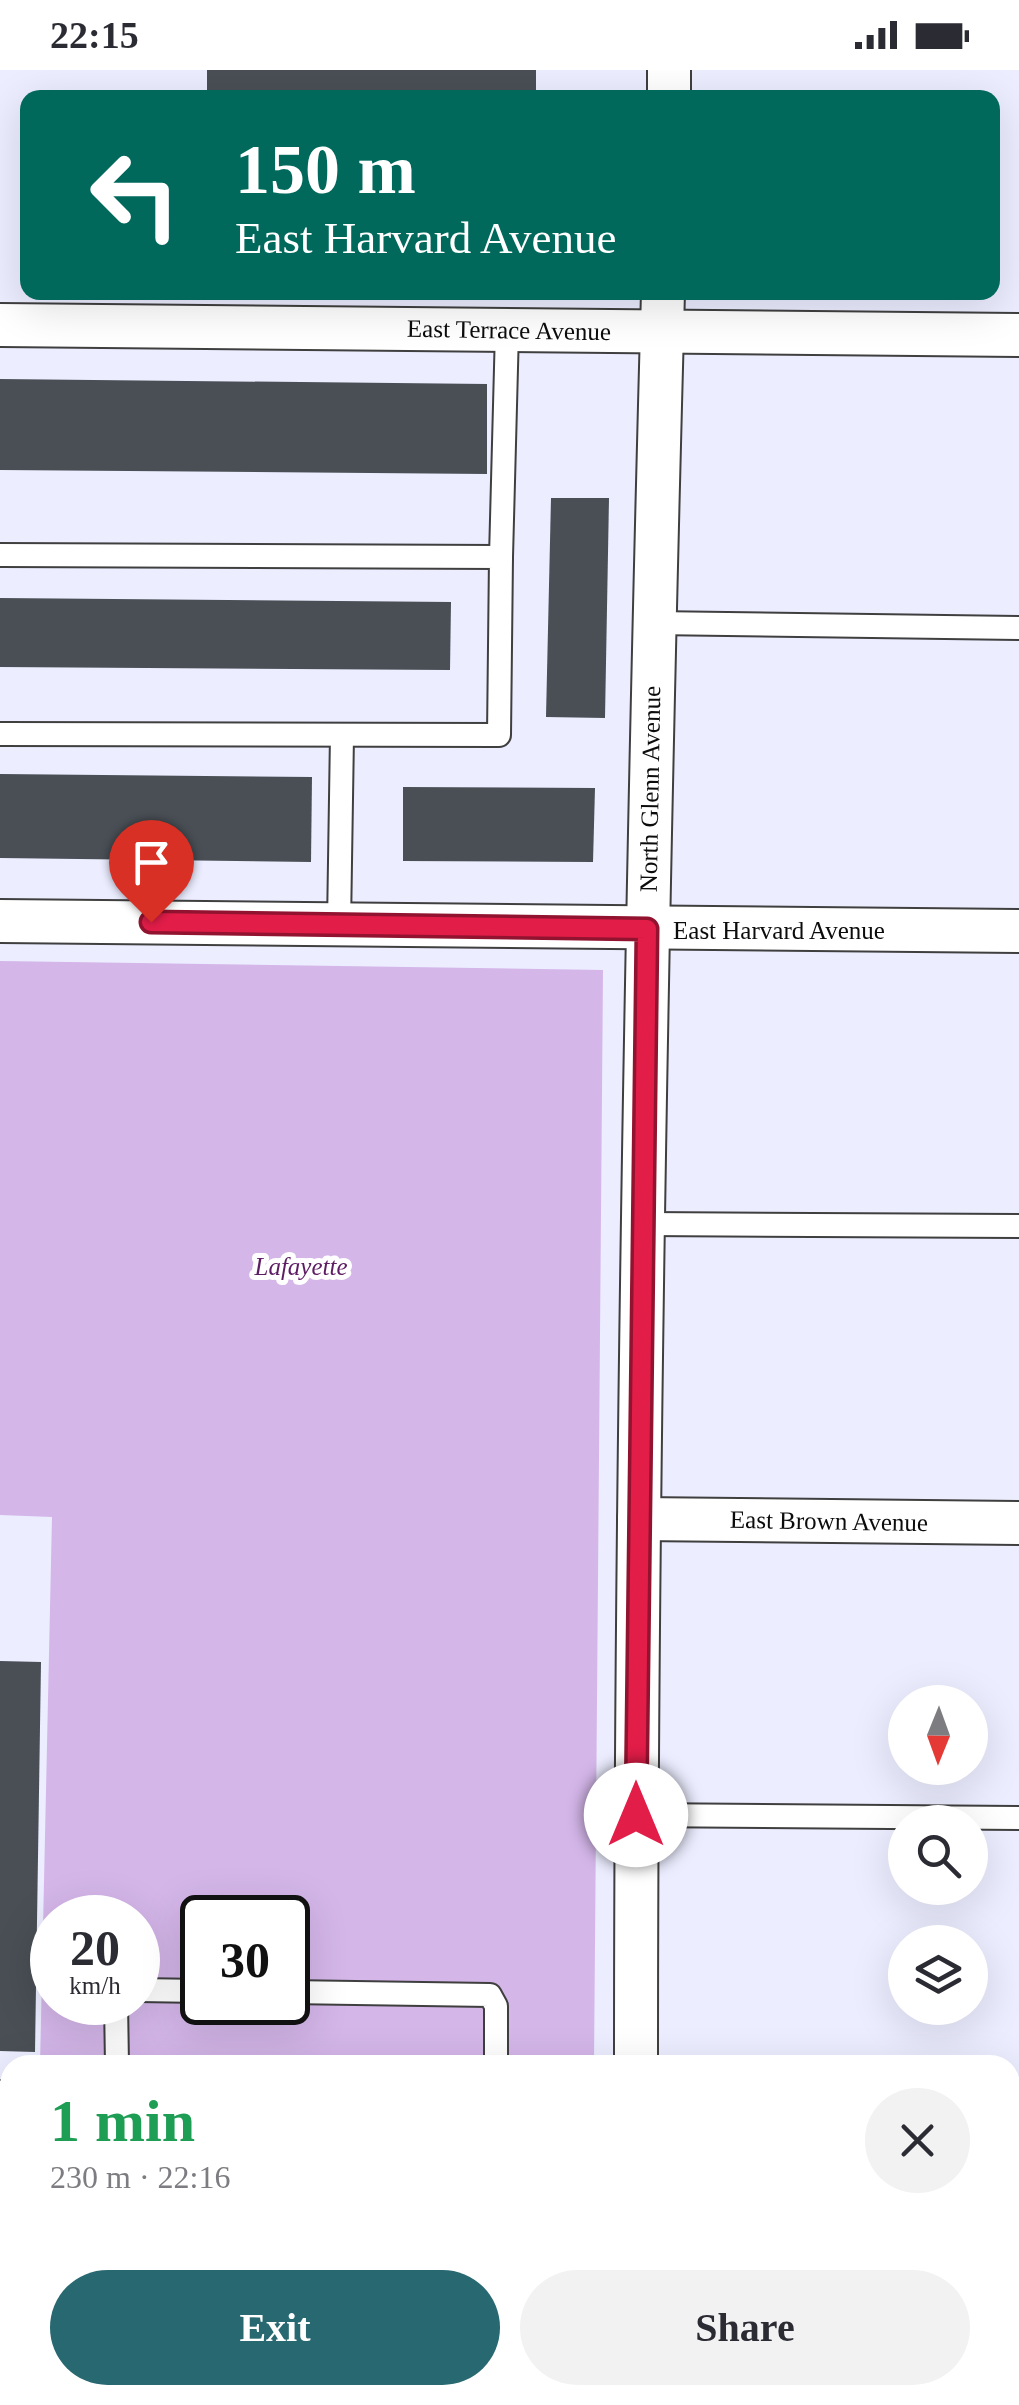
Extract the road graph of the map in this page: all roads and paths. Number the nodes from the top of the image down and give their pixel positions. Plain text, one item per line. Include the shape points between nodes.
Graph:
1 (663, 312) edge
2 (0, 325) edge
3 (507, 330) junction
4 (1019, 335) edge
5 (0, 554) edge
6 (501, 556) junction
7 (653, 624) junction
8 (1019, 628) edge
9 (0, 734) edge
10 (342, 734) junction
11 (0, 920) edge
12 (339, 925) junction
13 (647, 929) junction
14 (1019, 931) edge
15 (645, 1224) junction
16 (1019, 1226) edge
17 (639, 1519) junction
18 (1019, 1523) edge
19 (636, 1815) junction
20 (1019, 1818) edge
21 (310, 1992) edge
22 (116, 2025) edge
23 (116, 2055) edge
24 (496, 2055) edge
25 (636, 2055) edge

1 - 3 street, East Terrace Avenue
1 - 4 street, East Terrace Avenue
1 - 7 street, North Glenn Avenue
2 - 3 street, East Terrace Avenue
3 - 6 lane
5 - 6 lane
6 - 10 lane via 499,735
7 - 8 lane
7 - 13 street, North Glenn Avenue
9 - 10 lane
10 - 12 lane
11 - 12 street, East Harvard Avenue
12 - 13 street, East Harvard Avenue
13 - 14 street, East Harvard Avenue
13 - 15 street, North Glenn Avenue
15 - 16 lane
15 - 17 street, North Glenn Avenue
17 - 18 street, East Brown Avenue
17 - 19 street, North Glenn Avenue
19 - 20 lane
19 - 25 street, North Glenn Avenue
21 - 24 lane via 490,1995
22 - 23 lane

